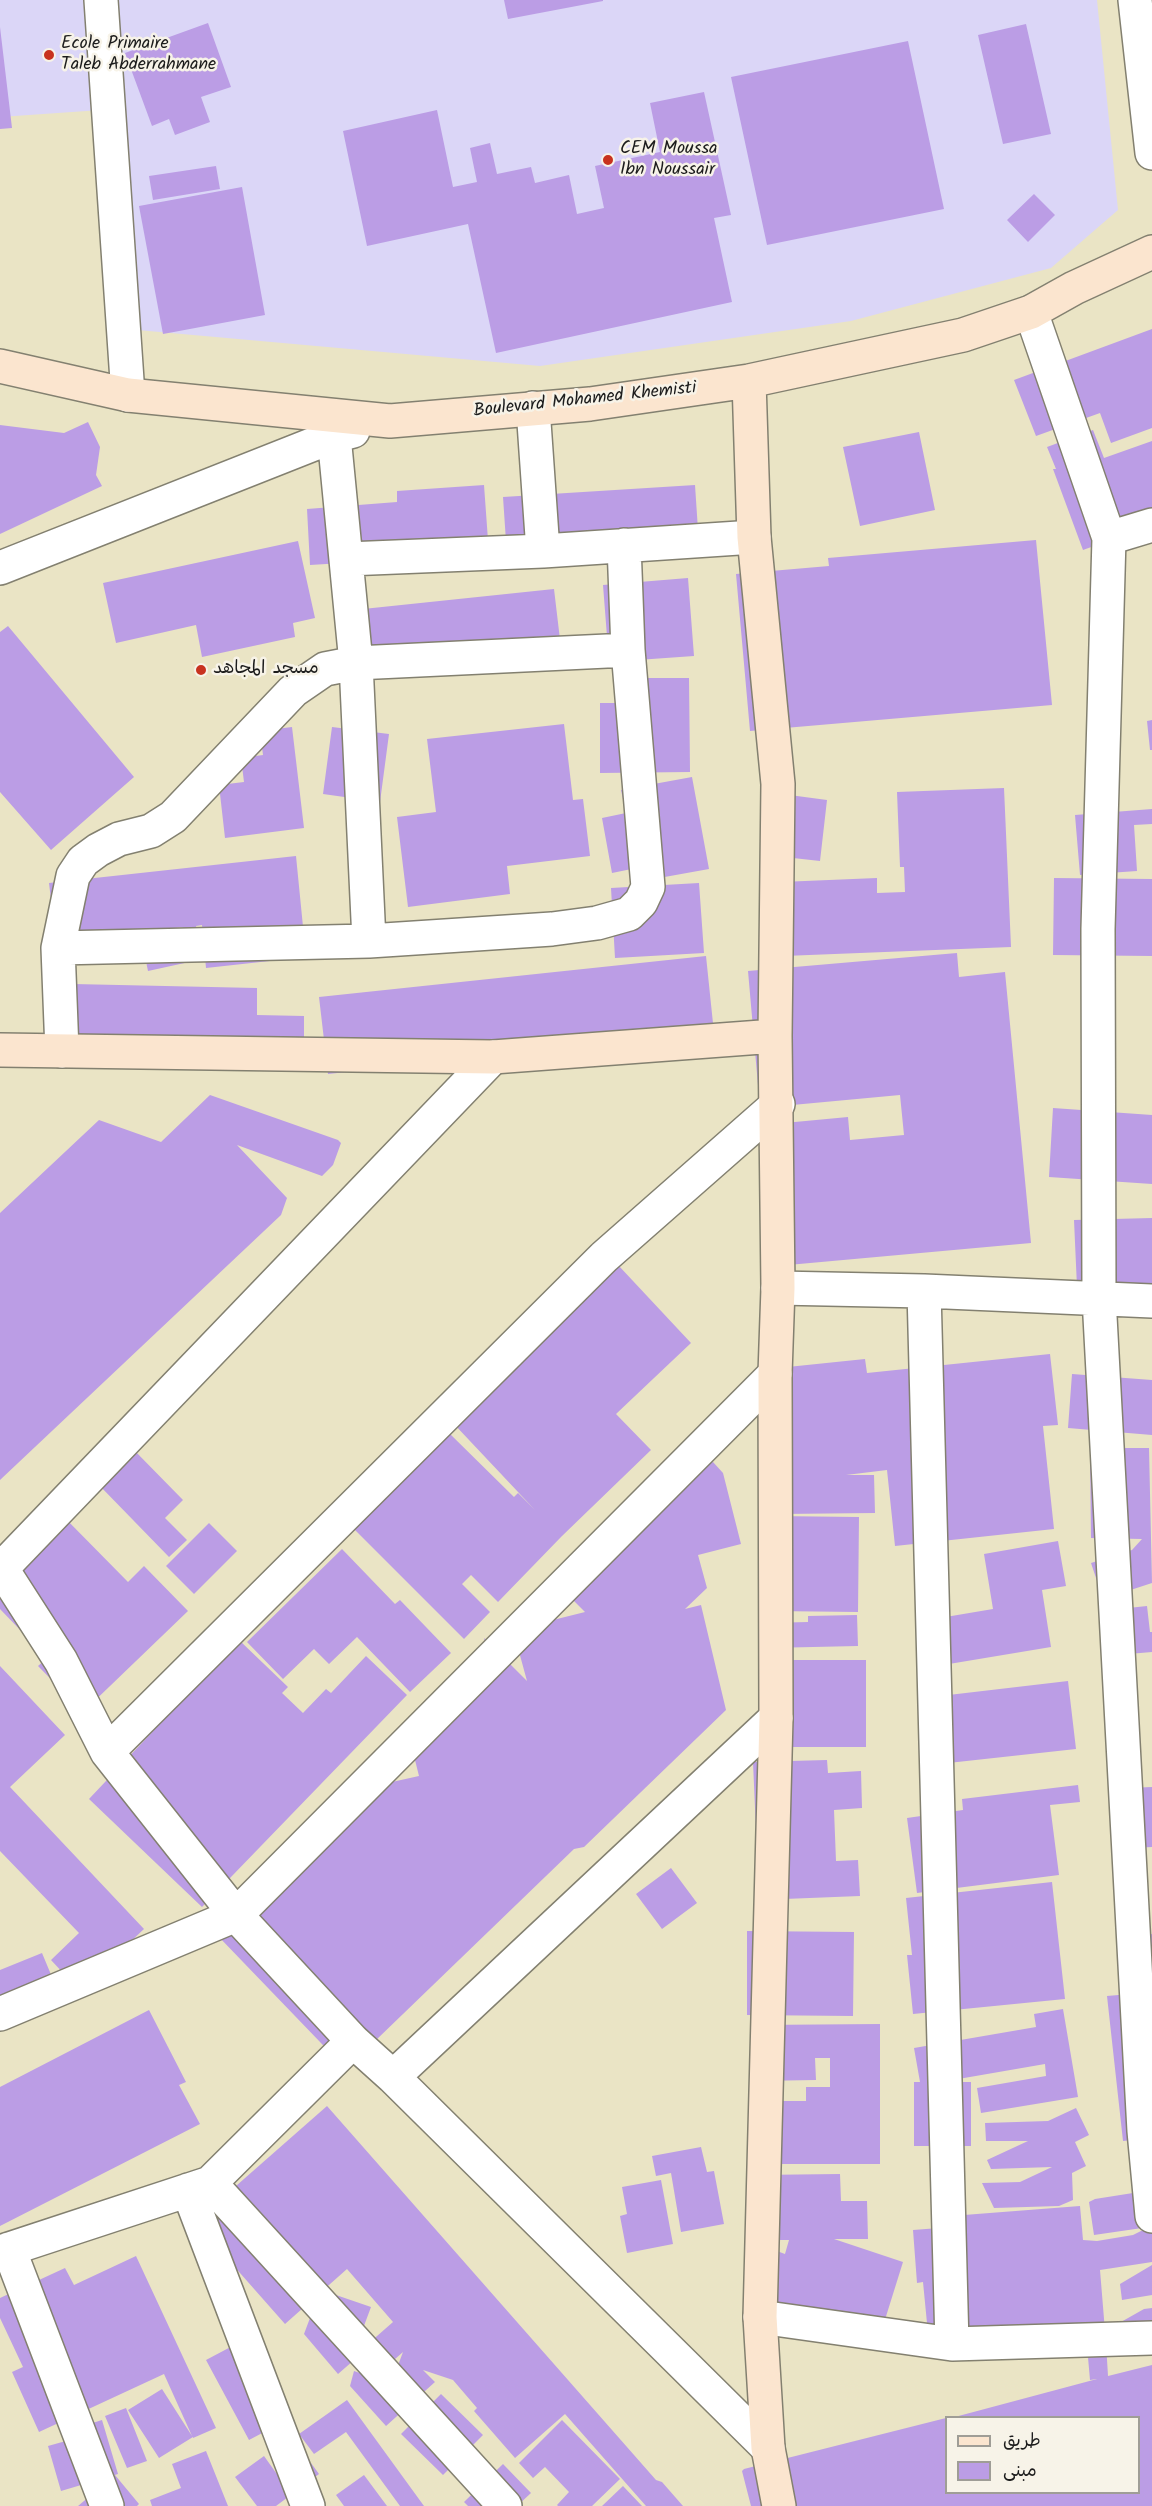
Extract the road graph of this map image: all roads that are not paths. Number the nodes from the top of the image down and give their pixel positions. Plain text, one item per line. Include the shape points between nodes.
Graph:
1 (101, 0) edge
2 (1135, 0) edge
3 (1152, 153) edge
4 (1152, 252) edge
5 (1031, 312) junction
6 (0, 366) edge
7 (749, 381) junction
8 (128, 395) junction
9 (533, 408) junction
10 (390, 421) junction
11 (334, 436) junction
12 (1152, 525) edge
13 (754, 537) junction
14 (1109, 538) junction
15 (624, 545) junction
16 (543, 551) junction
17 (347, 558) junction
18 (0, 568) edge
19 (628, 650) junction
20 (356, 663) junction
21 (369, 941) junction
22 (58, 948) junction
23 (775, 1036) junction
24 (0, 1050) edge
25 (62, 1051) junction
26 (493, 1057) junction
27 (778, 1104) junction
28 (778, 1288) junction
29 (924, 1291) junction
30 (1099, 1298) junction
31 (1152, 1301) edge
32 (775, 1374) junction
33 (1, 1567) edge
34 (776, 1718) junction
35 (106, 1752) junction
36 (236, 1915) junction
37 (0, 2014) edge
38 (353, 2041) junction
39 (393, 2077) junction
40 (1148, 2130) edge
41 (199, 2187) junction
42 (1152, 2216) edge
43 (4, 2250) edge
44 (760, 2317) junction
45 (1152, 2338) edge
46 (952, 2344) junction
47 (768, 2448) junction
48 (107, 2506) edge
49 (308, 2506) edge
50 (505, 2506) edge
51 (779, 2506) edge

1 - 8 street
2 - 3 street
4 - 5 street, Boulevard Mohamed Khemisti
5 - 7 street, Boulevard Mohamed Khemisti via 963,335
5 - 14 street
6 - 8 street, Boulevard Mohamed Khemisti
7 - 9 street, Boulevard Mohamed Khemisti via 590,404
7 - 13 street
8 - 10 street, Boulevard Mohamed Khemisti
9 - 10 street, Boulevard Mohamed Khemisti
9 - 16 street
10 - 11 street
11 - 17 street
11 - 18 street
12 - 14 street
13 - 15 street
13 - 23 street via 778,784
14 - 30 street via 1098,928
15 - 16 street
15 - 19 street
16 - 17 street
17 - 20 street
19 - 20 street
19 - 21 street via 648,887 641,902 629,914 597,923
20 - 21 street
20 - 22 street via 325,669 293,691 173,817 151,831 119,839 83,861 73,876
21 - 22 street
22 - 25 street
23 - 26 street
23 - 27 street
24 - 25 street
25 - 26 street
26 - 33 street
27 - 28 street
27 - 35 street via 604,1257
28 - 29 street
28 - 32 street
29 - 30 street
29 - 46 street
30 - 31 street
30 - 40 street
32 - 34 street
32 - 36 street
33 - 35 street via 62,1661
34 - 39 street
34 - 44 street
35 - 36 street
36 - 37 street
36 - 38 street
38 - 39 street
38 - 41 street
39 - 47 street
40 - 42 street
41 - 43 street
41 - 49 street
41 - 50 street
43 - 48 street
44 - 46 street
44 - 47 street
45 - 46 street
47 - 51 street

